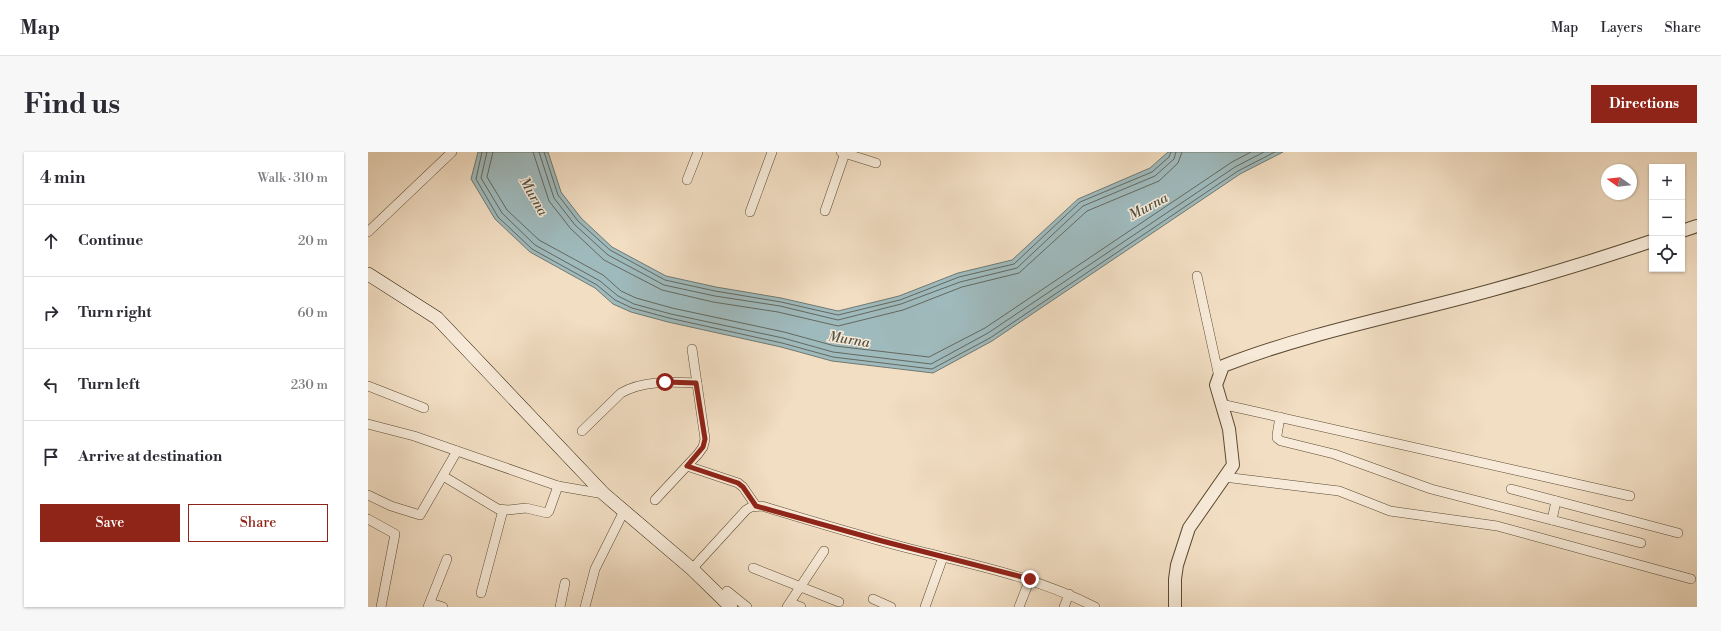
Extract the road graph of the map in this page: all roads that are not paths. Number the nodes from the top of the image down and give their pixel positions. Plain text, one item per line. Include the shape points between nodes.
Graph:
1 (452, 152) edge
2 (698, 152) edge
3 (772, 152) edge
4 (843, 153) edge
5 (876, 163) dead end
6 (687, 180) dead end
7 (825, 211) dead end
8 (750, 212) dead end
9 (1697, 226) edge
10 (1685, 230) edge
11 (368, 232) edge
12 (1649, 242) edge
13 (368, 274) edge
14 (1197, 276) dead end
15 (692, 349) dead end
16 (1219, 377) junction
17 (696, 383) junction
18 (368, 386) edge
19 (1221, 404) junction
20 (424, 408) dead end
21 (1280, 417) junction
22 (368, 424) edge
23 (582, 431) dead end
24 (457, 451) junction
25 (687, 466) junction
26 (443, 476) junction
27 (1224, 477) junction
28 (558, 486) junction
29 (1511, 488) dead end
30 (604, 494) junction
31 (368, 495) edge
32 (1630, 496) dead end
33 (655, 500) dead end
34 (1556, 501) junction
35 (756, 506) junction
36 (503, 510) junction
37 (624, 511) junction
38 (368, 519) edge
39 (1552, 520) junction
40 (1678, 533) dead end
41 (1641, 543) dead end
42 (824, 551) dead end
43 (942, 557) junction
44 (447, 558) dead end
45 (753, 568) dead end
46 (692, 569) junction
47 (1030, 579) junction
48 (1691, 579) dead end
49 (565, 583) dead end
50 (801, 587) junction
51 (481, 594) dead end
52 (1069, 594) junction
53 (873, 599) dead end
54 (728, 602) edge
55 (838, 602) dead end
56 (429, 605) edge
57 (788, 605) edge
58 (381, 607) edge
59 (443, 607) edge
60 (560, 607) edge
61 (585, 607) edge
62 (747, 607) edge
63 (801, 607) edge
64 (891, 607) edge
65 (925, 607) edge
66 (1019, 607) edge
67 (1064, 607) edge
68 (1095, 607) edge
69 (1175, 607) edge

1 - 11 street
2 - 6 street
3 - 8 street
4 - 5 street
4 - 7 street
9 - 10 street
12 - 16 street via 1492,290 1397,313 1259,352 1223,366
13 - 30 main road via 437,318
14 - 16 street
15 - 17 street
16 - 19 street via 1216,385
17 - 23 street via 665,382 628,389
17 - 25 street via 705,439 703,447
18 - 20 street
19 - 21 street
19 - 27 street via 1229,429 1232,465
21 - 32 street
21 - 39 street via 1277,438 1281,441 1334,454 1431,489
22 - 24 street
24 - 26 street
24 - 28 street
25 - 33 street
25 - 35 street via 738,483
26 - 31 street via 420,515 391,506
26 - 36 street
27 - 48 street via 1346,493 1390,511 1496,526
27 - 69 street via 1189,528 1177,565
28 - 30 street
28 - 36 street via 547,513 526,508
29 - 34 street
30 - 37 main road
34 - 39 street
34 - 40 street
35 - 43 street
35 - 46 street via 746,510
36 - 51 street
37 - 46 main road
37 - 61 street via 596,569
38 - 58 street via 395,534
39 - 41 street
42 - 50 street
43 - 47 street
43 - 65 street
44 - 56 street
45 - 50 street
46 - 54 main road
47 - 52 street
47 - 66 street
49 - 60 street
50 - 55 street
50 - 57 street
52 - 67 street
52 - 68 street
53 - 64 street
54 - 62 street
56 - 59 street
57 - 63 street

